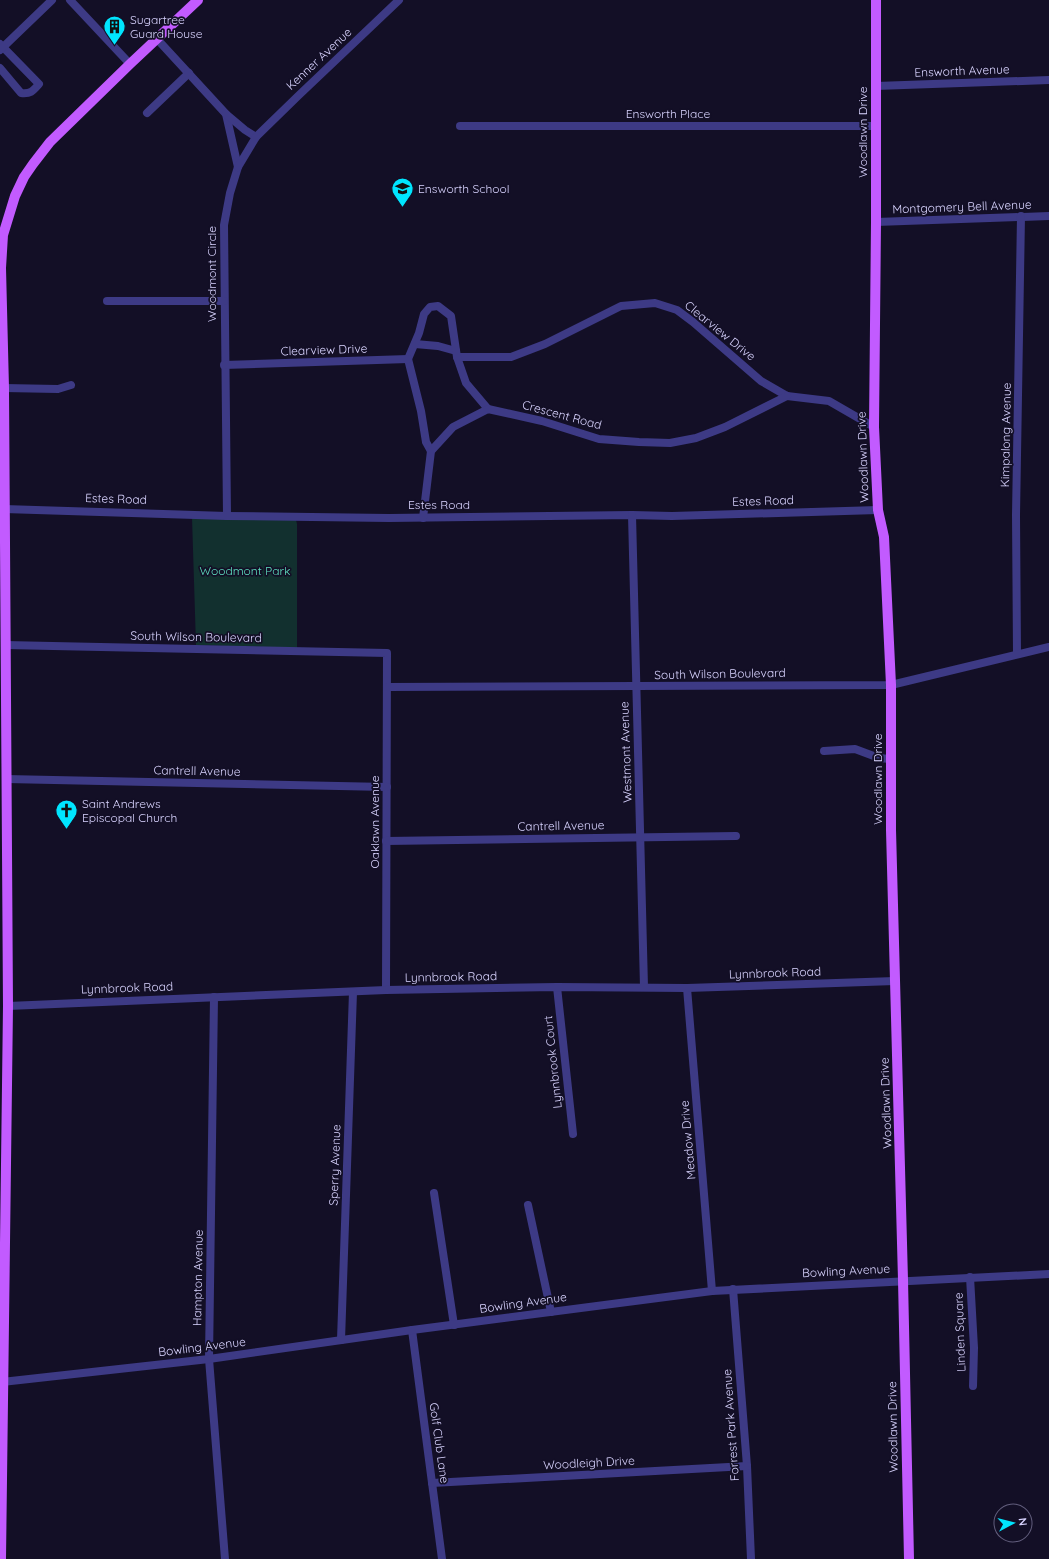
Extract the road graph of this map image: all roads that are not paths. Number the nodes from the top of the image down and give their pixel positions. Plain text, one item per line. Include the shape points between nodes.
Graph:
1 (52, 0) edge
2 (70, 0) edge
3 (198, 0) edge
4 (400, 0) edge
5 (876, 0) edge
6 (157, 39) junction
7 (1, 47) edge
8 (130, 64) junction
9 (0, 68) edge
10 (189, 73) junction
11 (1049, 80) edge
12 (876, 86) junction
13 (147, 113) dead end
14 (226, 114) junction
15 (460, 126) dead end
16 (875, 126) junction
17 (256, 137) junction
18 (238, 167) junction
19 (1021, 216) junction
20 (1049, 216) edge
21 (876, 222) junction
22 (2, 235) edge
23 (107, 301) dead end
24 (224, 301) junction
25 (415, 344) junction
26 (457, 354) junction
27 (408, 359) junction
28 (224, 365) junction
29 (71, 385) dead end
30 (4, 388) junction
31 (787, 396) junction
32 (488, 409) junction
33 (874, 427) junction
34 (430, 451) junction
35 (2, 509) edge
36 (878, 510) junction
37 (632, 515) junction
38 (227, 516) junction
39 (423, 518) junction
40 (4, 645) junction
41 (1049, 647) edge
42 (387, 653) joint
43 (1017, 654) junction
44 (891, 685) junction
45 (387, 687) junction
46 (636, 687) junction
47 (824, 751) dead end
48 (890, 759) junction
49 (6, 779) junction
50 (387, 787) junction
51 (736, 836) dead end
52 (641, 837) junction
53 (386, 841) junction
54 (4, 886) edge
55 (895, 981) junction
56 (557, 987) junction
57 (644, 987) junction
58 (687, 988) junction
59 (386, 990) junction
60 (353, 992) junction
61 (4, 993) edge
62 (214, 997) junction
63 (8, 1006) junction
64 (3, 1099) edge
65 (573, 1134) dead end
66 (434, 1193) dead end
67 (528, 1205) dead end
68 (3, 1208) edge
69 (1049, 1274) edge
70 (970, 1277) junction
71 (904, 1280) junction
72 (733, 1289) junction
73 (712, 1291) junction
74 (551, 1312) junction
75 (2, 1315) edge
76 (454, 1325) junction
77 (412, 1330) junction
78 (341, 1340) junction
79 (209, 1359) junction
80 (2, 1382) junction
81 (973, 1386) dead end
82 (747, 1466) junction
83 (432, 1483) junction
84 (1, 1532) edge
85 (1, 1559) edge
86 (225, 1559) edge
87 (442, 1559) edge
88 (752, 1559) edge
89 (908, 1559) edge

1 - 7 street
2 - 8 street
3 - 6 main road
4 - 17 street, Kenner Avenue
5 - 12 main road, Woodlawn Drive
6 - 8 main road
6 - 10 street, Woodmont Circle
7 - 9 street via 39,84 28,94 22,93
8 - 22 main road via 50,142 33,164 14,196
10 - 13 street
10 - 14 street, Woodmont Circle
11 - 12 street, Ensworth Avenue
12 - 16 main road, Woodlawn Drive
14 - 17 street
14 - 18 street, Woodmont Circle
15 - 16 street, Ensworth Place
16 - 21 main road, Woodlawn Drive
17 - 18 street, Kenner Avenue
18 - 24 street, Woodmont Circle via 224,225
19 - 20 street, Montgomery Bell Avenue
19 - 21 street, Montgomery Bell Avenue
19 - 43 street, Kimpalong Avenue via 1016,515
21 - 33 main road, Woodlawn Drive
22 - 30 main road
23 - 24 street
24 - 28 street, Woodmont Circle
25 - 26 street, Clearview Drive via 438,346
25 - 26 street via 424,314 430,306 438,306 451,316
25 - 27 street
26 - 31 street, Clearview Drive via 511,357 545,344 621,306 655,303 677,310 761,381
26 - 32 street via 466,383
27 - 28 street, Clearview Drive
27 - 34 street
28 - 38 street, Woodmont Circle
29 - 30 street via 58,389
30 - 35 main road
31 - 32 street, Crescent Road via 725,427 696,438 670,443 599,439 542,421
31 - 33 street, Clearview Drive via 829,401
32 - 34 street via 453,427
33 - 36 main road, Woodlawn Drive
34 - 39 street
35 - 38 street, Estes Road
35 - 40 main road
36 - 37 street, Estes Road
36 - 44 main road, Woodlawn Drive via 884,537
37 - 39 street, Estes Road
37 - 46 street, Westmont Avenue
38 - 39 street, Estes Road
40 - 42 street, South Wilson Boulevard
40 - 49 main road
41 - 43 street, South Wilson Boulevard
42 - 45 street, Oaklawn Avenue
43 - 44 street, South Wilson Boulevard
44 - 46 street, South Wilson Boulevard
44 - 48 main road, Woodlawn Drive
45 - 46 street, South Wilson Boulevard
45 - 50 street, Oaklawn Avenue
46 - 52 street, Westmont Avenue
47 - 48 street via 855,749 879,758
48 - 55 main road, Woodlawn Drive
49 - 50 street, Cantrell Avenue
49 - 54 main road
50 - 53 street, Oaklawn Avenue
51 - 52 street, Cantrell Avenue
52 - 53 street, Cantrell Avenue
52 - 57 street, Westmont Avenue
53 - 59 street, Oaklawn Avenue
54 - 61 main road
55 - 58 street, Lynnbrook Road
55 - 71 main road, Woodlawn Drive
56 - 57 street, Lynnbrook Road
56 - 59 street, Lynnbrook Road
56 - 65 street, Lynnbrook Court
57 - 58 street, Lynnbrook Road
58 - 73 street, Meadow Drive
59 - 60 street, Lynnbrook Road
60 - 62 street, Lynnbrook Road
60 - 78 street, Sperry Avenue
61 - 63 main road
62 - 63 street, Lynnbrook Road
62 - 79 street, Hampton Avenue
63 - 64 main road
64 - 68 main road
66 - 76 street
67 - 74 street
68 - 75 main road
69 - 70 street, Bowling Avenue
70 - 71 street, Bowling Avenue
70 - 81 street, Linden Square via 974,1348
71 - 72 street, Bowling Avenue
71 - 89 main road, Woodlawn Drive
72 - 73 street, Bowling Avenue
72 - 82 street, Forrest Park Avenue
73 - 74 street, Bowling Avenue
74 - 76 street, Bowling Avenue
75 - 80 main road
76 - 77 street, Bowling Avenue
77 - 78 street, Bowling Avenue
77 - 83 street, Golf Club Lane
78 - 79 street, Bowling Avenue
79 - 80 street, Bowling Avenue
79 - 86 street, Hampton Avenue
80 - 84 main road
82 - 83 street, Woodleigh Drive
82 - 88 street, Forrest Park Avenue
83 - 87 street, Golf Club Lane
84 - 85 main road

